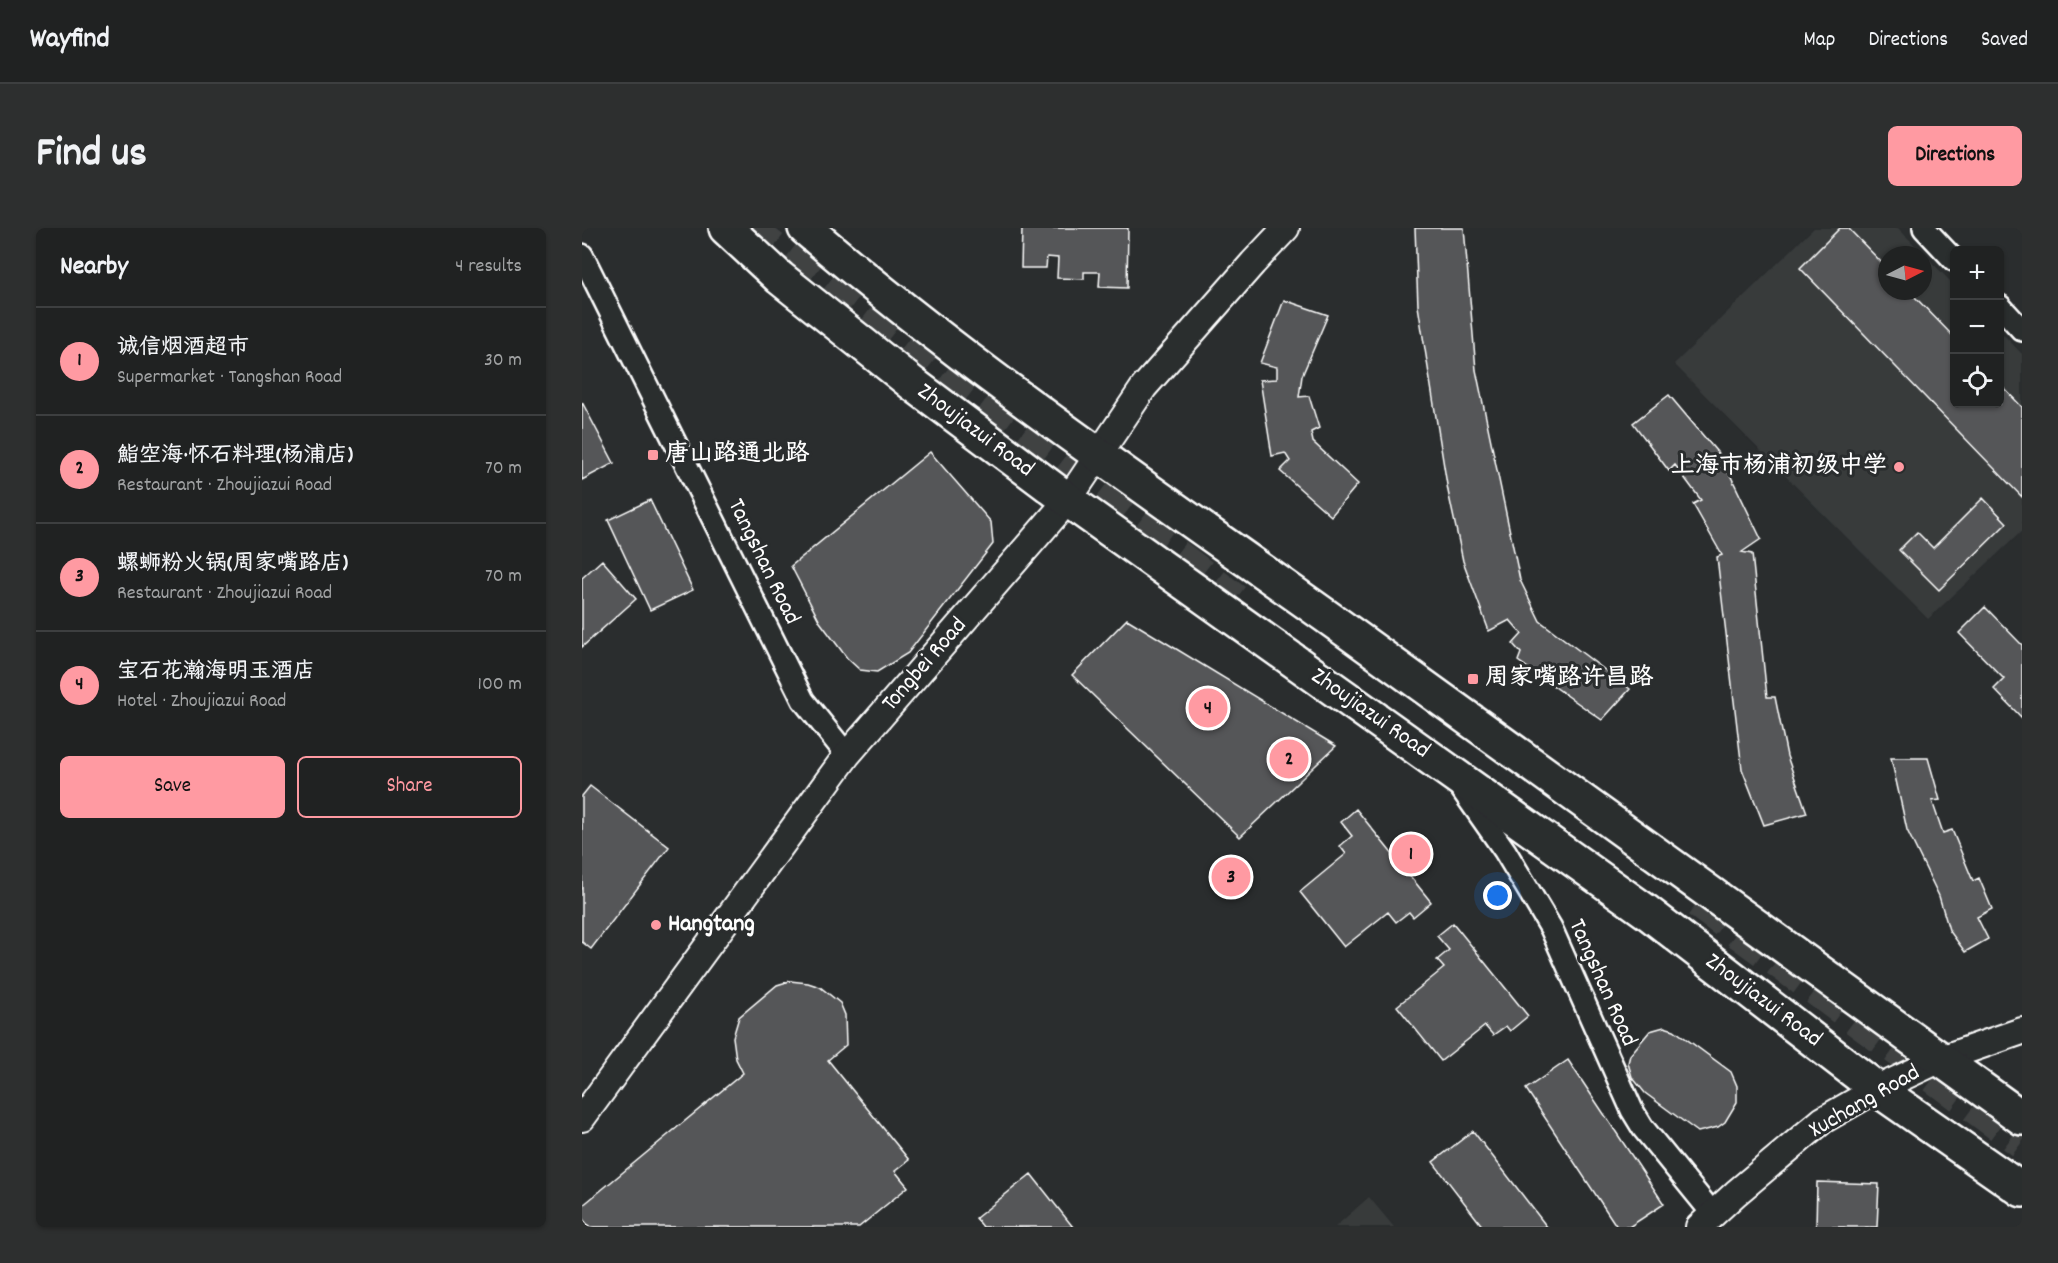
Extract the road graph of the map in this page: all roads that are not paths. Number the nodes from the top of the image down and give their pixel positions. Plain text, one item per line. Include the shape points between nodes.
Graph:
1 (726, 228) edge
2 (805, 228) edge
3 (1286, 228) edge
4 (1924, 228) edge
5 (582, 255) edge
6 (1950, 256) edge
7 (2004, 310) edge
8 (2022, 330) edge
9 (1099, 455) junction
10 (1068, 500) junction
11 (847, 755) junction
12 (1449, 770) junction
13 (2022, 1031) edge
14 (1941, 1059) junction
15 (1877, 1089) junction
16 (582, 1118) edge
17 (2022, 1118) edge
18 (2022, 1190) edge
19 (1706, 1221) edge

1 - 10 main road, Zhoujiazui Road via 780,278 913,384
2 - 9 main road via 936,335
3 - 9 street, Tongbei Road via 1144,387
4 - 6 street
5 - 11 street, Tangshan Road via 803,700
7 - 8 street
9 - 10 street, Tongbei Road
9 - 14 main road
10 - 11 street, Tongbei Road
10 - 12 main road, Zhoujiazui Road
11 - 16 street, Tongbei Road
12 - 15 main road, Zhoujiazui Road via 1647,912
12 - 19 street, Tangshan Road via 1505,851 1551,928 1632,1110
13 - 14 street, Xuchang Road
14 - 15 street, Xuchang Road
14 - 17 main road
15 - 18 main road, Zhoujiazui Road
15 - 19 street, Xuchang Road via 1823,1120

